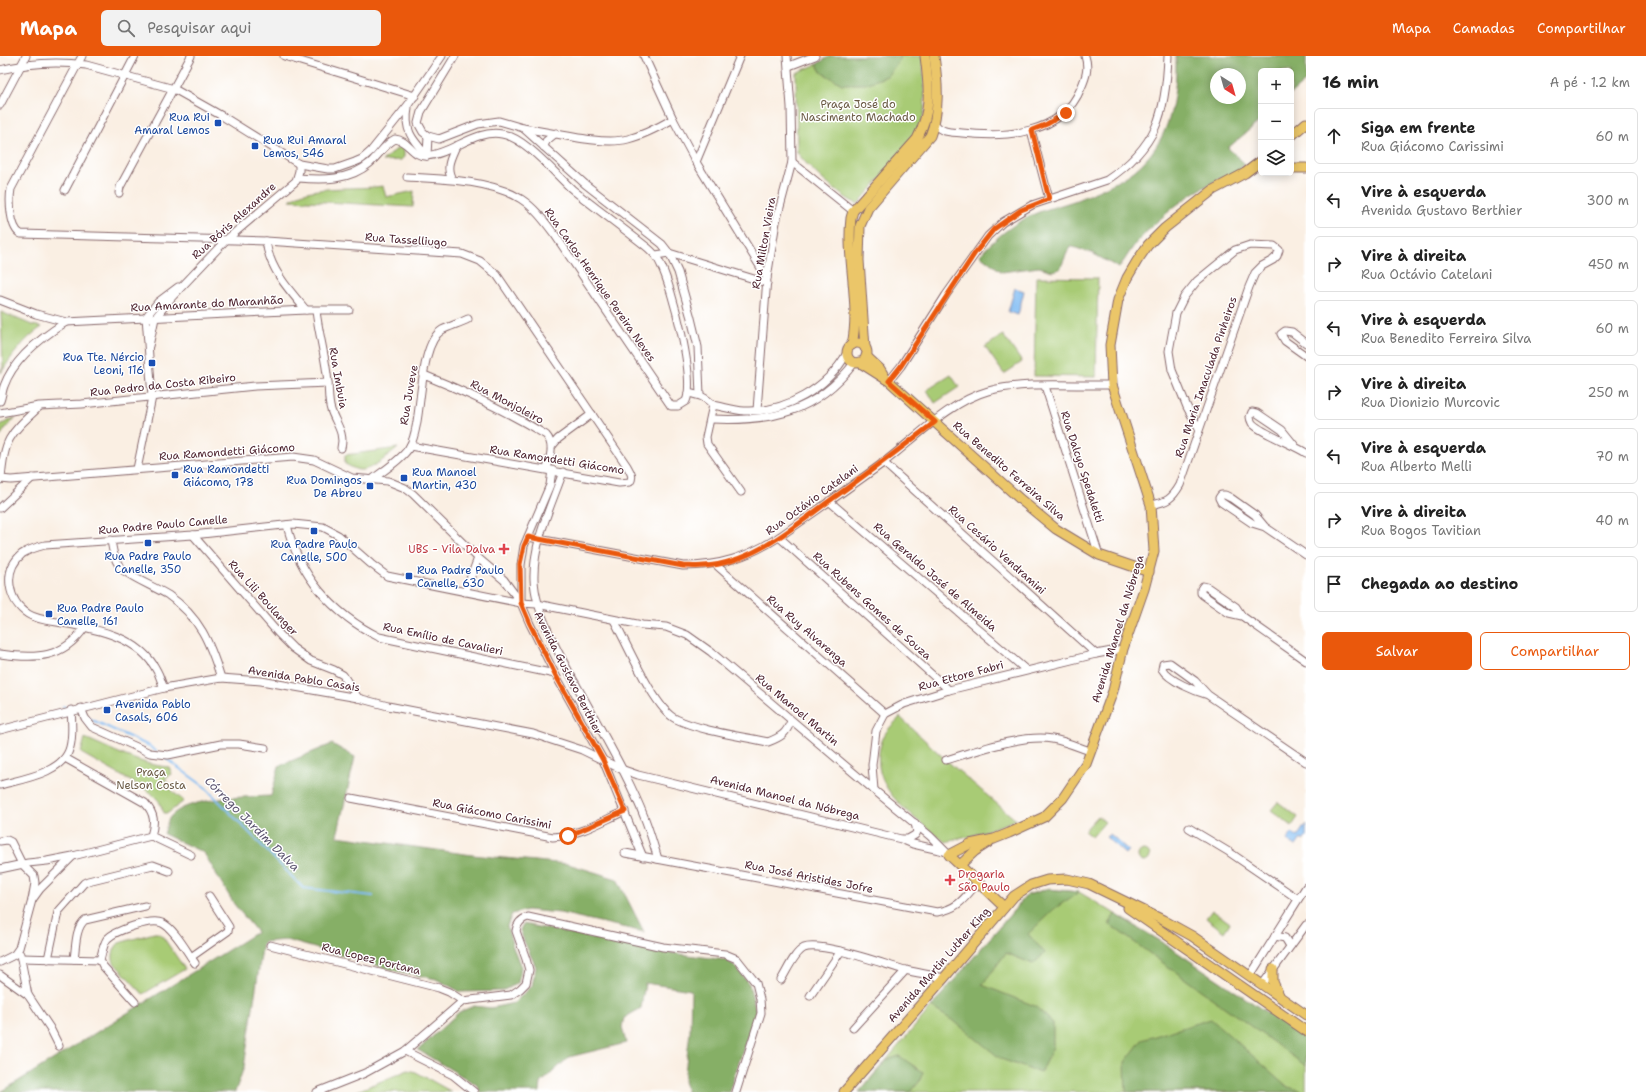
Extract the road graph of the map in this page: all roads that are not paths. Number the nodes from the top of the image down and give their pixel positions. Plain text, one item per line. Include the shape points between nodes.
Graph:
1 (26, 56) edge
2 (82, 56) edge
3 (135, 56) edge
4 (191, 56) edge
5 (284, 56) edge
6 (442, 56) edge
7 (455, 56) edge
8 (644, 56) edge
9 (740, 56) edge
10 (787, 56) edge
11 (815, 56) edge
12 (925, 56) edge
13 (934, 56) edge
14 (1085, 56) edge
15 (1168, 56) edge
16 (22, 64) junction
17 (78, 64) junction
18 (789, 66) junction
19 (0, 70) edge
20 (125, 76) junction
21 (174, 89) junction
22 (415, 96) junction
23 (0, 105) edge
24 (408, 105) junction
25 (673, 119) junction
26 (935, 124) junction
27 (1306, 124) edge
28 (523, 128) junction
29 (1032, 130) junction
30 (556, 133) junction
31 (1294, 134) edge
32 (428, 136) junction
33 (456, 146) junction
34 (544, 147) junction
35 (427, 156) junction
36 (696, 162) junction
37 (792, 162) junction
38 (1258, 163) edge
39 (299, 164) junction
40 (1294, 168) edge
41 (1306, 168) edge
42 (328, 169) junction
43 (407, 177) dead end
44 (298, 178) junction
45 (452, 179) junction
46 (327, 180) junction
47 (65, 190) dead end
48 (119, 193) dead end
49 (1049, 199) junction
50 (854, 212) junction
51 (226, 240) junction
52 (266, 241) junction
53 (669, 253) junction
54 (656, 255) junction
55 (767, 280) junction
56 (186, 281) junction
57 (0, 300) edge
58 (306, 310) junction
59 (316, 310) junction
60 (349, 310) dead end
61 (146, 317) junction
62 (155, 318) junction
63 (468, 320) dead end
64 (66, 322) junction
65 (1306, 343) edge
66 (149, 346) junction
67 (850, 349) junction
68 (866, 352) junction
69 (1306, 356) edge
70 (856, 362) junction
71 (424, 375) junction
72 (888, 380) junction
73 (328, 383) junction
74 (1044, 386) junction
75 (1112, 386) junction
76 (688, 393) junction
77 (700, 395) junction
78 (152, 397) junction
79 (0, 401) edge
80 (713, 405) junction
81 (39, 406) junction
82 (731, 409) junction
83 (757, 410) junction
84 (0, 413) edge
85 (592, 414) junction
86 (711, 419) junction
87 (729, 420) junction
88 (935, 422) junction
89 (1200, 429) junction
90 (410, 446) junction
91 (552, 446) junction
92 (1295, 446) junction
93 (341, 448) dead end
94 (1306, 453) edge
95 (883, 462) junction
96 (137, 469) junction
97 (550, 470) junction
98 (564, 472) junction
99 (32, 478) junction
100 (1, 479) edge
101 (373, 479) junction
102 (630, 482) joint
103 (741, 492) dead end
104 (829, 501) junction
105 (1151, 505) junction
106 (0, 508) edge
107 (287, 525) junction
108 (1265, 527) junction
109 (193, 534) junction
110 (528, 537) junction
111 (779, 537) junction
112 (111, 540) junction
113 (539, 540) junction
114 (1099, 555) junction
115 (1306, 555) edge
116 (478, 558) junction
117 (715, 564) junction
118 (1149, 572) junction
119 (465, 592) junction
120 (521, 603) junction
121 (537, 604) junction
122 (1242, 616) junction
123 (614, 620) junction
124 (85, 627) junction
125 (1123, 649) junction
126 (0, 654) edge
127 (1096, 654) junction
128 (1306, 661) edge
129 (1026, 670) junction
130 (555, 674) junction
131 (221, 678) junction
132 (164, 688) junction
133 (949, 690) junction
134 (1208, 695) junction
135 (358, 698) junction
136 (81, 708) junction
137 (72, 710) junction
138 (886, 714) junction
139 (791, 721) junction
140 (0, 727) edge
141 (592, 742) junction
142 (265, 748) dead end
143 (582, 750) junction
144 (1090, 751) junction
145 (65, 758) junction
146 (603, 760) junction
147 (946, 760) dead end
148 (1306, 762) edge
149 (621, 769) junction
150 (0, 785) edge
151 (874, 790) junction
152 (351, 798) dead end
153 (625, 811) junction
154 (915, 823) junction
155 (1189, 828) dead end
156 (151, 836) junction
157 (901, 839) junction
158 (994, 839) junction
159 (0, 841) edge
160 (625, 853) dead end
161 (946, 853) junction
162 (191, 854) dead end
163 (73, 856) junction
164 (643, 857) junction
165 (658, 860) junction
166 (22, 864) junction
167 (960, 865) junction
168 (0, 869) edge
169 (169, 870) dead end
170 (979, 881) junction
171 (1306, 887) edge
172 (209, 896) dead end
173 (1111, 896) junction
174 (1298, 899) junction
175 (32, 900) junction
176 (146, 906) dead end
177 (1004, 907) junction
178 (1306, 924) edge
179 (1275, 936) junction
180 (270, 945) dead end
181 (1290, 946) junction
182 (19, 948) junction
183 (841, 951) junction
184 (191, 957) junction
185 (21, 958) junction
186 (48, 959) junction
187 (74, 959) junction
188 (100, 960) junction
189 (0, 962) edge
190 (195, 963) dead end
191 (1273, 969) junction
192 (906, 970) junction
193 (0, 975) edge
194 (1250, 976) junction
195 (944, 978) junction
196 (781, 980) dead end
197 (1262, 985) junction
198 (1251, 992) junction
199 (28, 995) junction
200 (810, 996) dead end
201 (1283, 999) junction
202 (463, 1001) junction
203 (135, 1002) dead end
204 (1306, 1015) edge
205 (853, 1028) dead end
206 (1306, 1031) edge
207 (59, 1046) dead end
208 (405, 1051) junction
209 (317, 1092) edge
210 (474, 1092) edge
211 (736, 1092) edge
212 (844, 1092) edge

1 - 16 street
2 - 17 street
3 - 20 street
4 - 21 street
5 - 22 street
6 - 22 street
7 - 32 street via 419,117 420,128
8 - 25 street
9 - 36 street
10 - 18 street, Rua Milton Vieira
11 - 18 street
12 - 50 main road via 929,88 927,115 922,130
13 - 26 main road via 938,99
14 - 29 street via 1087,74 1080,93 1070,107 1058,118
15 - 49 street via 1160,115 1156,128 1140,153 1107,180
16 - 17 street
16 - 19 street
16 - 23 street
17 - 20 street
17 - 51 street, Rua Tasselliugo via 10,194 14,227 17,232
18 - 37 street, Rua Milton Vieira
20 - 21 street
20 - 47 street
21 - 39 street
21 - 48 street
22 - 24 street
24 - 35 street via 408,130
24 - 42 street via 380,142 362,159 346,166
25 - 30 street via 643,135 626,140 610,141
25 - 36 street
26 - 29 street via 942,130 996,135
26 - 68 main road via 923,145 868,208 860,226 859,260
27 - 31 main road
28 - 30 street
28 - 32 street via 498,121 478,124 438,139
28 - 34 street
29 - 49 street
30 - 34 street via 546,141
32 - 35 street
33 - 35 street
33 - 45 street via 448,167
33 - 54 street via 494,133 507,135 524,144 574,190
34 - 53 street via 605,200 662,244
35 - 46 street via 419,155 402,141 395,139 353,174
36 - 55 street
37 - 50 street
37 - 55 street, Rua Milton Vieira via 776,222
38 - 75 main road, Avenida Manoel da Nóbrega via 1197,201 1165,228 1137,261 1118,300 1113,324 1110,345
39 - 42 street
39 - 44 street
40 - 41 main road
42 - 46 street
43 - 45 street, Rua Carlos Henrique Pereira Neves
44 - 46 street
44 - 51 street, Rua Bóris Alexandre
45 - 76 street, Rua Carlos Henrique Pereira Neves via 500,188 533,208 555,235 670,406 682,404 686,401
49 - 72 street via 1021,210 991,232 901,366
50 - 67 main road via 850,226 856,317
51 - 52 street, Rua Tasselliugo
51 - 56 street, Rua Bóris Alexandre
52 - 58 street via 268,255 274,268
52 - 85 street, Rua Tasselliugo via 462,254 480,261 497,275
53 - 54 street
53 - 55 street
53 - 77 street via 678,272 698,347
54 - 76 street via 662,266 685,346
55 - 83 street, Rua Milton Vieira
56 - 61 street, Rua Bóris Alexandre via 158,302
56 - 62 street, Rua Bóris Alexandre
57 - 64 street, Rua Amarante do Maranhão
58 - 59 street, Rua Amarante do Maranhão
58 - 62 street, Rua Amarante do Maranhão
59 - 60 street, Rua Amarante do Maranhão
59 - 73 street, Rua Imbuia
61 - 62 street, Rua Amarante do Maranhão
61 - 64 street, Rua Amarante do Maranhão
61 - 66 street
62 - 66 street
63 - 71 street, Rua Juveve via 442,331 434,339
64 - 79 street via 45,336 23,356 9,376
65 - 69 street via 1292,332 1285,331 1281,334 1285,341
66 - 78 street
67 - 68 main road via 859,343
67 - 70 main road via 848,357
67 - 83 street via 836,371 810,392 790,403
68 - 70 main road via 862,361
68 - 72 main road, Rua Benedito Ferreira Silva
70 - 72 main road, Rua Benedito Ferreira Silva
70 - 87 street via 817,399 799,408 767,417
71 - 90 street, Rua Juveve via 416,426
71 - 91 street, Rua Monjoleiro via 466,392 530,425 546,435
72 - 88 main road, Rua Benedito Ferreira Silva
73 - 78 street, Rua Pedro da Costa Ribeiro via 256,386
73 - 93 street, Rua Imbuia via 329,403 341,431
74 - 75 street, Rua Octávio Catelani
74 - 88 street, Rua Octávio Catelani via 1011,386 987,391 951,409
74 - 114 street, Rua Dalcyo Spedaletti
75 - 105 main road, Avenida Manoel da Nóbrega
76 - 77 street
77 - 80 street
78 - 81 street, Rua Pedro da Costa Ribeiro
78 - 96 street
80 - 82 street
80 - 86 street
81 - 84 street, Rua Pedro da Costa Ribeiro
81 - 100 street via 8,440 2,458
82 - 83 street
82 - 87 street
85 - 91 street
85 - 102 street, Rua Tasselliugo via 629,470 632,479
86 - 87 street
86 - 103 street via 706,437 708,444
88 - 95 street, Rua Octávio Catelani
88 - 114 main road, Rua Benedito Ferreira Silva via 1056,529
89 - 89 street, Rua Maria Imaculada Pinheiros via 1249,287 1255,273 1277,256 1279,250 1274,246 1250,245 1235,250 1197,281 1184,297 1176,313 1169,351 1172,370 1187,407
89 - 105 street, Rua Maria Imaculada Pinheiros via 1174,497
90 - 97 street, Rua Ramondetti Giácomo
90 - 101 street, Rua Juveve
91 - 97 street
92 - 92 street via 1282,430 1252,412 1251,422 1256,426
92 - 94 street
95 - 104 street, Rua Octávio Catelani
95 - 127 street, Rua Cesário Vendramini
96 - 99 street, Rua Ramondetti Giácomo
96 - 101 street, Rua Ramondetti Giácomo via 293,457 314,460 352,478
97 - 98 street, Rua Ramondetti Giácomo
97 - 110 street, Avenida Gustavo Berthier via 550,485
98 - 102 street, Rua Ramondetti Giácomo via 619,483
98 - 113 street, Avenida Gustavo Berthier
99 - 100 street, Rua Ramondetti Giácomo
99 - 106 street
101 - 116 street, Rua Ramondetti Giácomo via 388,481 413,494
104 - 111 street, Rua Octávio Catelani
104 - 129 street, Rua Geraldo José de Almeida
105 - 118 main road, Avenida Manoel da Nóbrega via 1154,551
107 - 109 street, Rua Padre Paulo Canelle
107 - 119 street, Rua Padre Paulo Canelle via 323,526 338,535 387,576
107 - 130 street, Rua Emílio de Cavalieri via 303,568 315,587 333,606 365,630 379,637
108 - 108 street via 1255,514 1232,498 1221,495 1221,502 1252,523
108 - 115 street
109 - 112 street, Rua Padre Paulo Canelle
109 - 135 street, Rua Lili Boulanger via 293,648 311,660 343,675
110 - 113 street, Rua Octávio Catelani
110 - 120 street, Avenida Gustavo Berthier via 520,564
111 - 117 street, Rua Octávio Catelani via 747,554
111 - 133 street, Rua Rubens Gomes de Souza
112 - 124 street, Rua Padre Paulo Canelle via 33,548 16,561 12,569 9,587 12,597 28,614
112 - 131 street via 114,556 122,570 167,595 184,608 199,626 211,646
113 - 117 street, Rua Octávio Catelani via 683,566
113 - 121 street, Avenida Gustavo Berthier via 534,578
114 - 118 main road, Rua Benedito Ferreira Silva
116 - 119 street
116 - 120 street, Rua Ramondetti Giácomo via 504,580
117 - 138 street, Rua Ruy Alvarenga
118 - 125 main road, Avenida Manoel da Nóbrega
119 - 120 street, Rua Padre Paulo Canelle
120 - 121 street, Rua Padre Paulo Canelle
120 - 130 street, Avenida Gustavo Berthier
121 - 123 street, Rua Manoel Martin
121 - 149 street, Avenida Gustavo Berthier via 549,633
122 - 122 street via 1236,607 1203,586 1203,595 1229,613
122 - 128 street
123 - 139 street, Rua Manoel Martin via 666,627 687,635 711,652
123 - 139 street via 661,707 675,719 699,727 768,742 787,730
124 - 126 street via 77,639 52,653 31,657
124 - 132 street, Rua Padre Paulo Canelle via 121,638 137,647 157,670
125 - 127 street, Rua Ettore Fabri
125 - 144 main road, Avenida Manoel da Nóbrega via 1113,691
127 - 129 street, Rua Ettore Fabri
129 - 133 street, Rua Ettore Fabri
130 - 141 street, Avenida Gustavo Berthier
131 - 132 street, Avenida Pablo Casais
131 - 135 street, Avenida Pablo Casais via 261,681
132 - 136 street, Avenida Pablo Casais
133 - 138 street, Rua Ettore Fabri via 904,704
134 - 134 street via 1195,681 1170,663 1163,664 1162,669 1165,673 1189,689
134 - 148 street
135 - 143 street, Avenida Pablo Casais via 533,734
136 - 137 street, Avenida Pablo Casais
136 - 142 street via 84,718 92,727 150,753 168,755 221,744
137 - 140 street, Avenida Pablo Casais
137 - 145 street via 71,743
138 - 151 street via 876,731 872,765
139 - 151 street, Rua Manoel Martin
141 - 143 street
141 - 146 street, Avenida Gustavo Berthier
143 - 146 street, Avenida Pablo Casais
144 - 147 street via 1053,739 1036,737
144 - 158 main road, Avenida Manoel da Nóbrega via 1086,764 1069,790 1044,817
145 - 150 street via 42,774
145 - 156 street via 145,803 153,815 154,826
146 - 149 street, Avenida Manoel da Nóbrega
146 - 153 street, Avenida Gustavo Berthier
149 - 157 street, Avenida Manoel da Nóbrega
149 - 165 street, Avenida Gustavo Berthier via 645,819
151 - 154 street, Rua Manoel Martin
152 - 153 street, Rua Giácomo Carissimi via 553,837 577,833
153 - 164 street, Avenida Gustavo Berthier
154 - 157 street via 916,835
154 - 161 street, Rua Manoel Martin
155 - 174 street
156 - 162 street
156 - 163 street
157 - 161 street, Avenida Manoel da Nóbrega
158 - 161 main road, Avenida Manoel da Nóbrega
158 - 167 main road, Avenida Manoel da Nóbrega via 975,851
159 - 166 street via 11,842
160 - 164 street, Rua José Aristides Jofre
161 - 167 main road, Rua Manoel Martin
163 - 166 street
163 - 175 street
164 - 165 street, Rua José Aristides Jofre
165 - 170 street, Rua José Aristides Jofre via 937,912 949,910 958,904
166 - 168 street
166 - 175 street via 32,873 35,880
167 - 170 main road, Rua Manoel Martin
169 - 186 street via 153,865 84,883 58,912
170 - 177 main road, Rua Manoel Martin
171 - 174 street
172 - 184 street via 229,927 228,931
173 - 177 main road, Avenida Martin Luther King via 1089,884 1067,879 1047,880 1031,885 1014,896
173 - 194 main road, Avenida Martin Luther King via 1192,936
173 - 198 main road, Avenida Martin Luther King
174 - 179 street
175 - 182 street
176 - 187 street via 85,920 78,932
177 - 195 main road, Avenida Martin Luther King
178 - 181 street
179 - 181 street via 1285,938
179 - 194 street
180 - 202 street, Rua Lopez Portana via 439,988
181 - 191 street
182 - 185 street
182 - 189 street via 14,955
183 - 192 street
183 - 196 street via 803,948
183 - 200 street
184 - 188 street via 169,928 154,921 114,933 106,942
184 - 190 street
185 - 186 street
185 - 199 street
186 - 187 street
187 - 188 street
188 - 203 street
191 - 197 street
191 - 201 main road via 1274,987
192 - 195 street
192 - 205 street
193 - 199 street
194 - 197 main road, Avenida Martin Luther King
194 - 198 main road
195 - 212 main road, Avenida Martin Luther King
197 - 198 main road
197 - 201 main road, Avenida Martin Luther King
198 - 206 main road, Avenida Martin Luther King
199 - 207 street
201 - 204 main road, Avenida Martin Luther King
202 - 208 street
202 - 211 street via 511,995 526,983 529,970 516,932 519,922 528,917 663,947 724,954 737,959 756,983 762,1013
208 - 209 street via 365,1073
208 - 210 street via 453,1075

